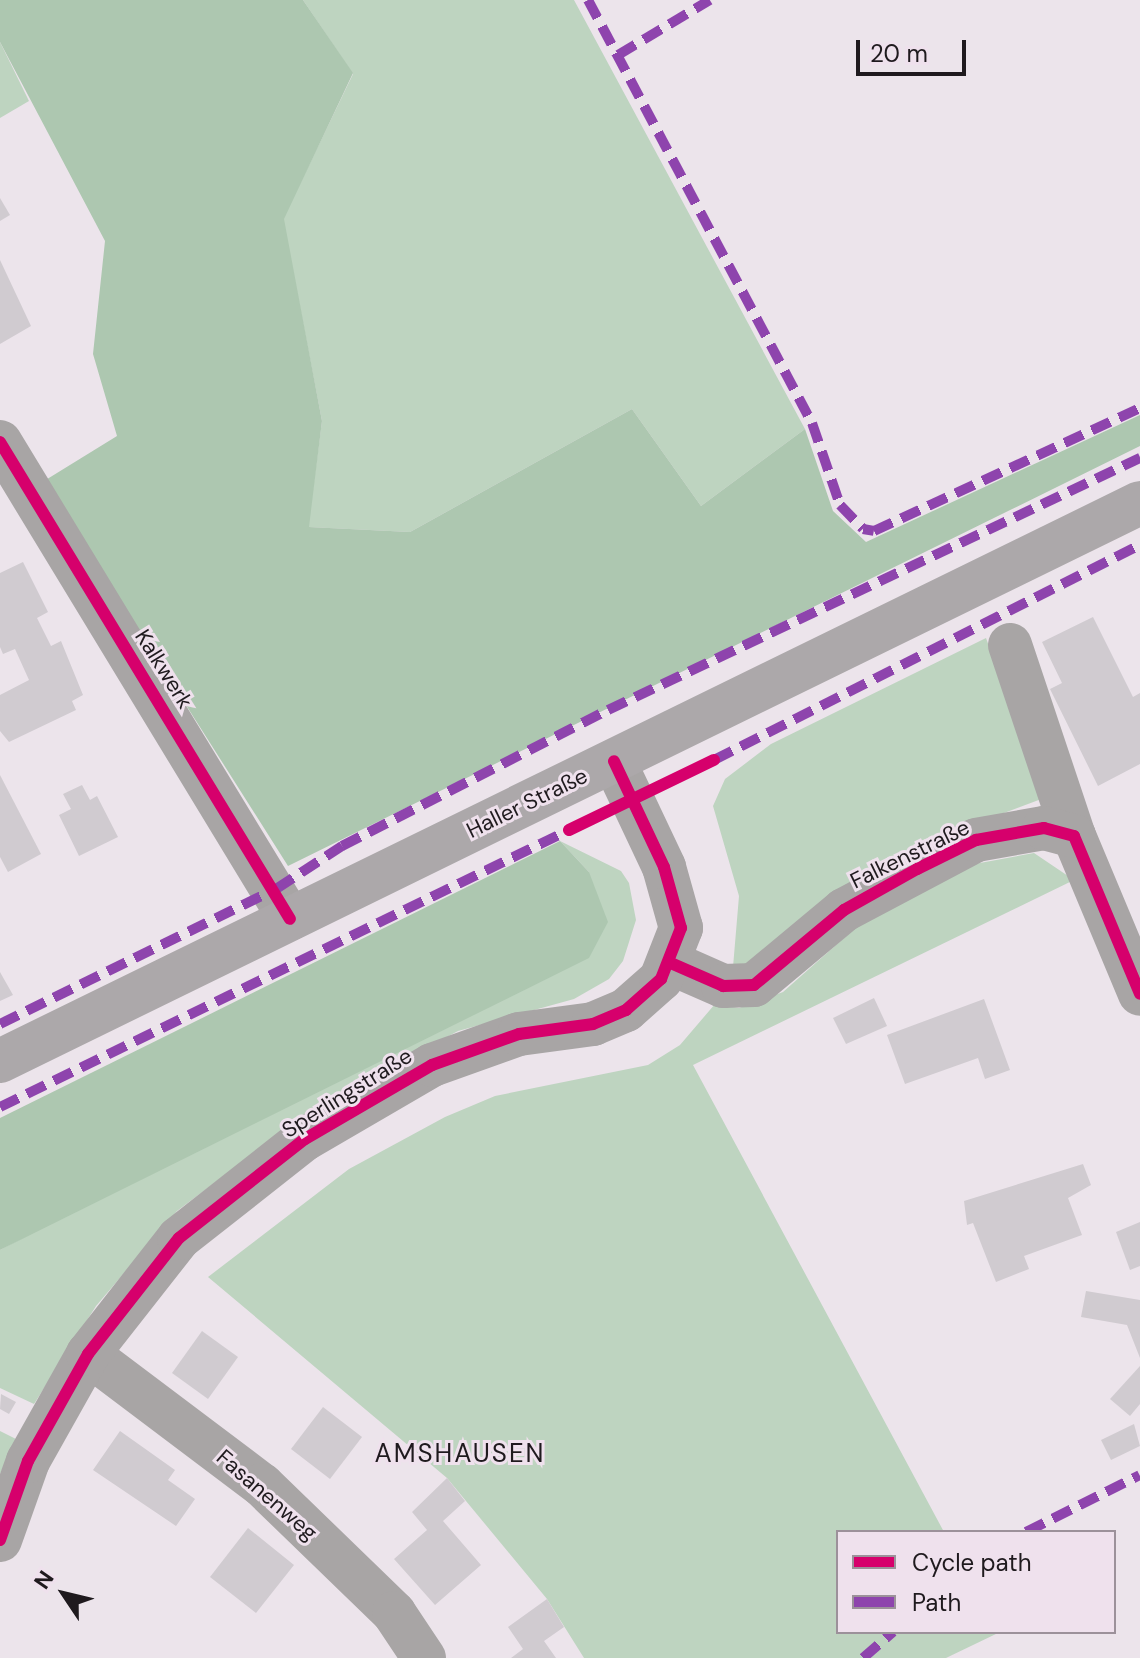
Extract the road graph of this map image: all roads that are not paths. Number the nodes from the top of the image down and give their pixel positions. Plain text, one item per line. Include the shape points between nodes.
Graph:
1 (0, 442) edge
2 (1140, 503) edge
3 (17, 508) edge
4 (1010, 645) dead end
5 (614, 761) junction
6 (1074, 836) junction
7 (290, 919) junction
8 (673, 964) junction
9 (1139, 987) edge
10 (0, 1061) edge
11 (88, 1354) junction
12 (0, 1540) edge
13 (424, 1658) edge

1 - 3 street, Kalkwerk
2 - 5 main road, Haller Straße
3 - 7 street, Kalkwerk
4 - 6 street
5 - 7 main road, Haller Straße
5 - 8 street via 664,867 681,928
6 - 8 street, Falkenstraße via 1044,828 976,840 844,910 754,985 723,986
6 - 9 street
7 - 10 main road, Haller Straße
8 - 11 street, Sperlingstraße via 626,1010 593,1024 519,1034 432,1065 305,1139 179,1238
11 - 12 street, Sperlingstraße via 28,1461
11 - 13 street, Fasanenweg via 262,1485 394,1613

